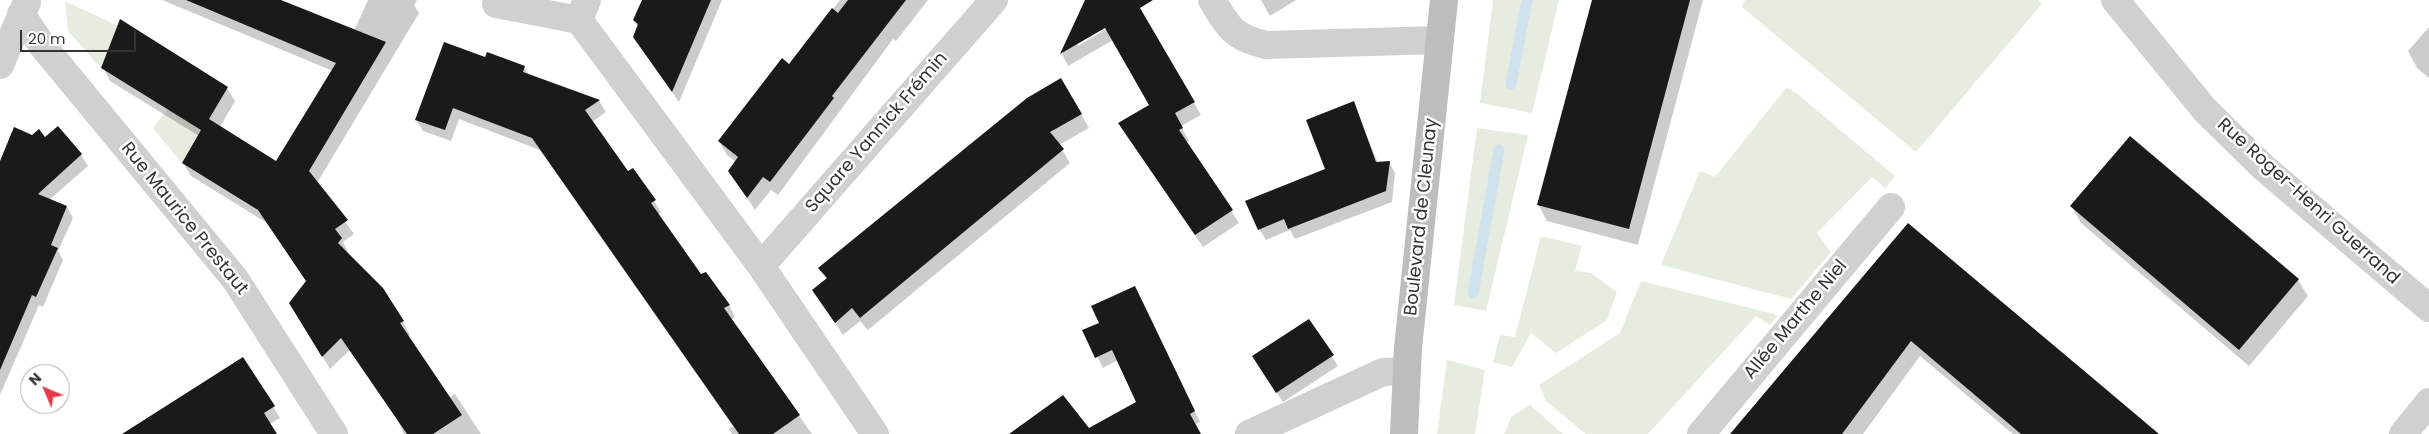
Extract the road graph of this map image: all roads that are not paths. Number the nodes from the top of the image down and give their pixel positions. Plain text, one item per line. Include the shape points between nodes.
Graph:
1 (994, 0) edge
2 (1212, 0) edge
3 (1444, 0) edge
4 (2115, 0) edge
5 (496, 4) dead end
6 (24, 7) edge
7 (583, 10) edge
8 (1440, 40) junction
9 (0, 65) edge
10 (1891, 207) dead end
11 (761, 266) junction
12 (2429, 308) edge
13 (1406, 371) junction
14 (2429, 402) edge
15 (334, 434) edge
16 (875, 434) edge
17 (1249, 434) edge
18 (1404, 434) edge
19 (1701, 434) edge
20 (2403, 434) edge

1 - 11 street, Square Yannick Frémin
2 - 8 street via 1229,28 1249,41 1266,45
3 - 8 main road, Boulevard de Cleunay
4 - 12 street, Rue Roger-Henri Guerrand via 2204,110 2256,161
5 - 7 street
6 - 9 street
6 - 15 street, Rue Maurice Prestaut via 42,45 235,279
7 - 11 street
8 - 13 main road, Boulevard de Cleunay
10 - 19 street, Allée Marthe Niel
11 - 16 street
13 - 17 street via 1382,372
13 - 18 main road, Boulevard de Cleunay
14 - 20 street

